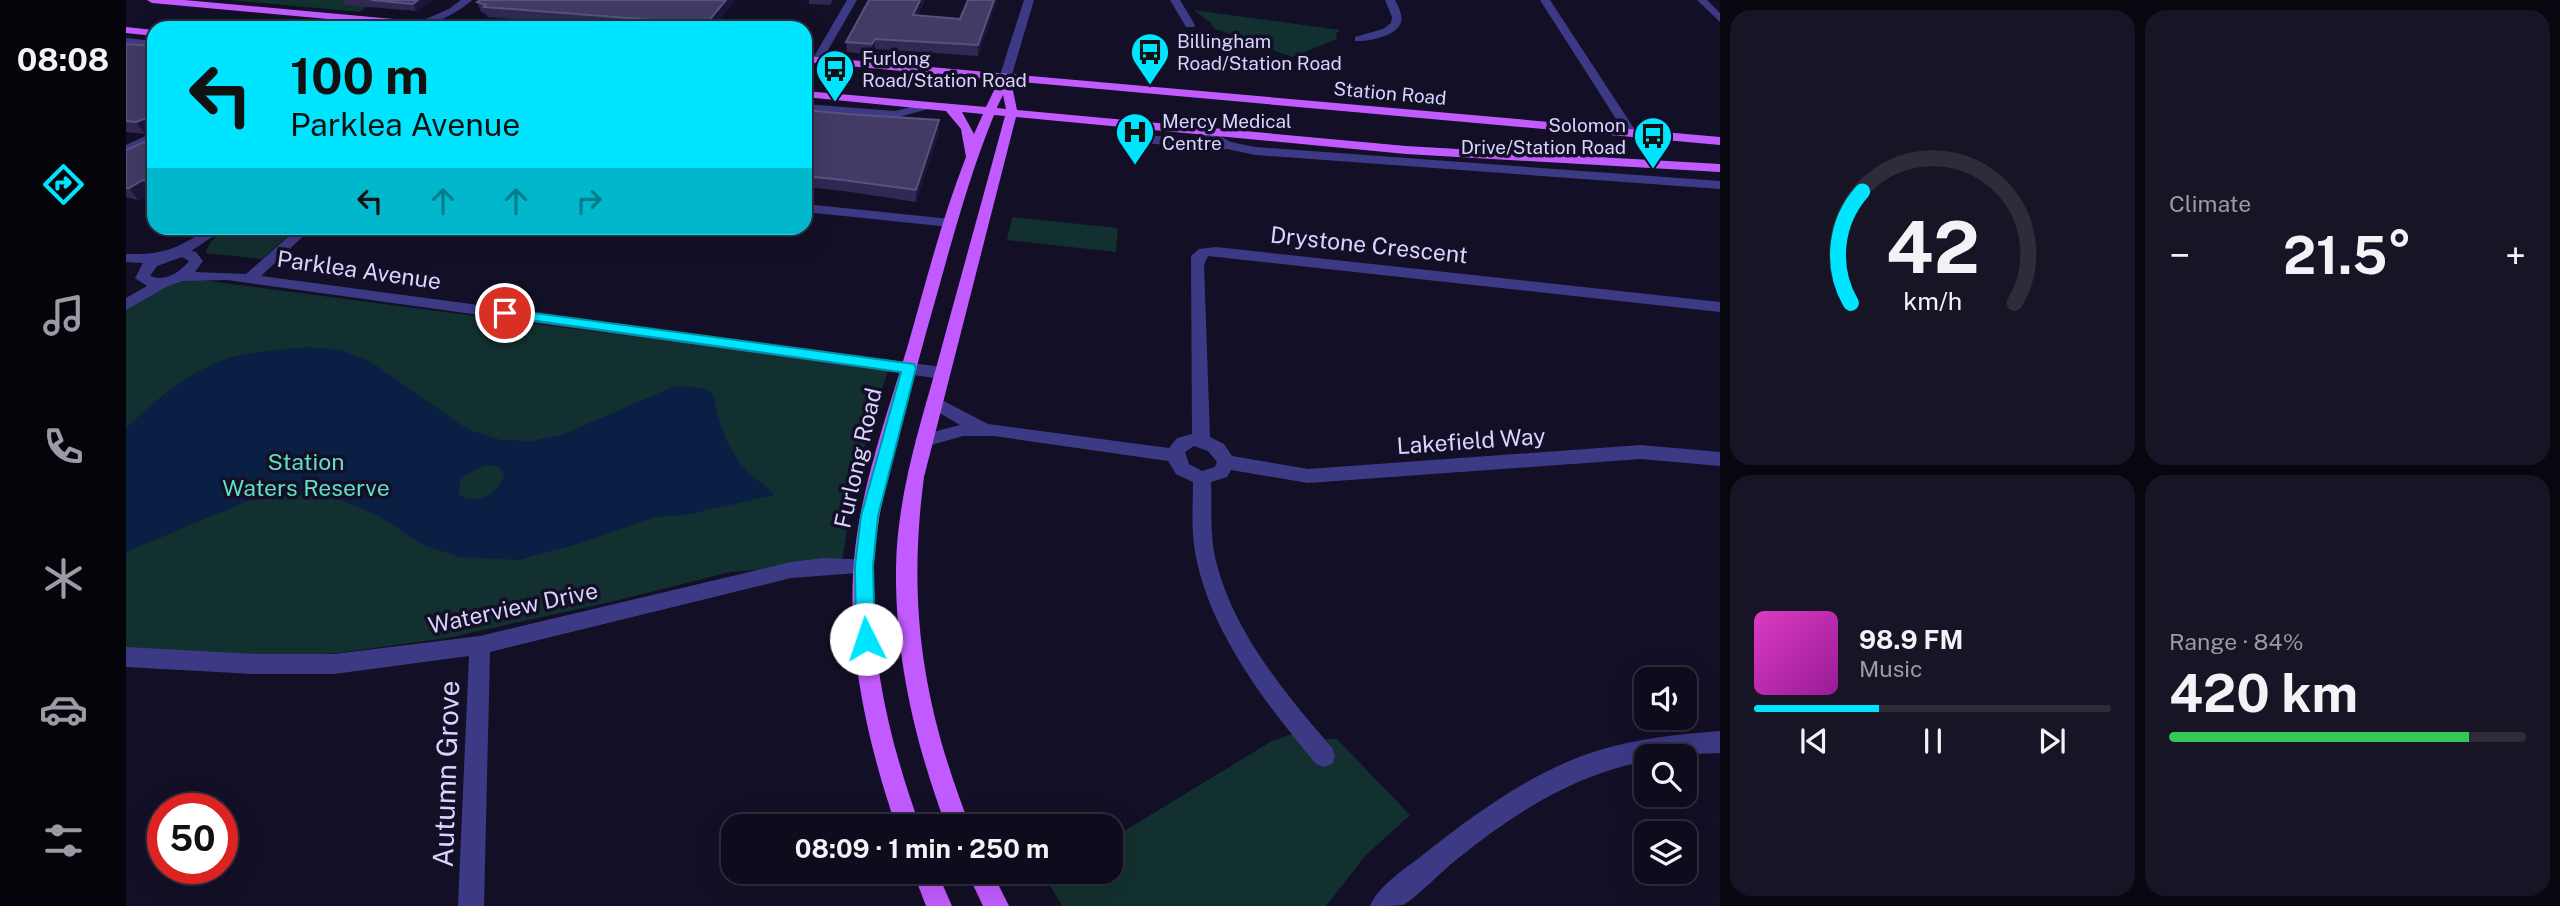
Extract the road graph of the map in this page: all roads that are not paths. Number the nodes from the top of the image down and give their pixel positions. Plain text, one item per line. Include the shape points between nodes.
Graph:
1 (152, 0) edge
2 (467, 0) edge
3 (852, 0) edge
4 (1029, 0) edge
5 (1175, 0) edge
6 (1390, 0) edge
7 (1545, 0) edge
8 (1702, 0) edge
9 (452, 11) junction
10 (1720, 19) edge
11 (386, 21) edge
12 (427, 21) edge
13 (448, 21) edge
14 (1190, 25) dead end
15 (126, 30) edge
16 (147, 32) edge
17 (1359, 39) dead end
18 (126, 41) edge
19 (147, 43) edge
20 (812, 59) edge
21 (812, 60) edge
22 (1005, 78) junction
23 (812, 95) edge
24 (928, 106) junction
25 (812, 108) edge
26 (950, 108) junction
27 (989, 110) junction
28 (1012, 112) junction
29 (1206, 132) junction
30 (1631, 133) junction
31 (1124, 136) dead end
32 (147, 140) edge
33 (1720, 141) edge
34 (1227, 145) junction
35 (126, 150) edge
36 (971, 156) junction
37 (1720, 168) edge
38 (1720, 185) edge
39 (812, 209) edge
40 (950, 223) junction
41 (207, 235) edge
42 (213, 235) edge
43 (298, 235) edge
44 (176, 254) junction
45 (126, 258) edge
46 (158, 259) junction
47 (195, 260) junction
48 (126, 264) edge
49 (143, 276) junction
50 (227, 276) junction
51 (179, 277) junction
52 (249, 279) junction
53 (162, 283) junction
54 (126, 303) edge
55 (1720, 307) edge
56 (909, 368) junction
57 (942, 373) junction
58 (934, 402) junction
59 (994, 430) junction
60 (924, 441) junction
61 (1201, 441) junction
62 (1175, 455) junction
63 (1720, 459) edge
64 (1226, 462) junction
65 (1202, 478) junction
66 (864, 566) junction
67 (480, 645) junction
68 (126, 657) edge
69 (1720, 742) edge
70 (1324, 756) dead end
71 (904, 814) edge
72 (953, 814) edge
73 (930, 884) edge
74 (985, 884) edge
75 (471, 906) edge
76 (939, 906) edge
77 (996, 906) edge
78 (1383, 906) edge

1 - 11 main road
2 - 9 street
3 - 20 street
4 - 22 street
5 - 14 street
6 - 17 street via 1396,24
7 - 30 street
8 - 10 street
9 - 12 street
9 - 13 street
15 - 16 main road
18 - 19 street
21 - 22 main road, Station Road
22 - 27 main road, Furlong Road
22 - 28 main road
22 - 30 main road, Station Road
23 - 24 main road
24 - 25 street via 895,115
24 - 26 main road
26 - 27 main road
26 - 36 main road via 963,120
27 - 28 main road
27 - 36 main road, Furlong Road
28 - 29 main road
28 - 57 main road
29 - 34 street
29 - 37 main road via 1420,151
30 - 33 main road, Station Road
31 - 34 street
32 - 35 street
34 - 38 street via 1255,152 1376,162
36 - 40 main road, Furlong Road
39 - 40 street
40 - 56 main road, Furlong Road
41 - 44 street
42 - 47 street
43 - 52 street
44 - 46 street
44 - 47 street, Parklea Avenue
45 - 46 street
46 - 49 street
47 - 50 street, Parklea Avenue
47 - 51 street
48 - 49 street
49 - 53 street
49 - 54 street
50 - 51 street, Parklea Avenue
50 - 52 street, Parklea Avenue
51 - 53 street
52 - 56 street, Parklea Avenue
53 - 54 street
55 - 61 street, Drystone Crescent via 1209,251 1198,256 1197,265
56 - 57 street, Parklea Avenue
56 - 66 main road, Furlong Road via 870,516
57 - 58 main road
58 - 59 street via 968,422
58 - 60 main road
59 - 60 street via 963,430
59 - 62 street
60 - 72 main road via 906,525 906,633 918,704
61 - 62 street via 1183,443
61 - 64 street via 1220,451
62 - 65 street via 1180,467
63 - 64 street, Lakefield Way via 1641,452 1308,476
64 - 65 street via 1216,476
65 - 70 street via 1206,557 1227,615 1279,702
66 - 67 street, Waterview Drive via 791,570
66 - 71 main road, Furlong Road via 863,613 873,692
67 - 68 street, Waterview Drive via 334,664
67 - 75 street, Autumn Grove
69 - 78 street via 1653,749 1571,772 1464,836
73 - 76 main road
74 - 77 main road

